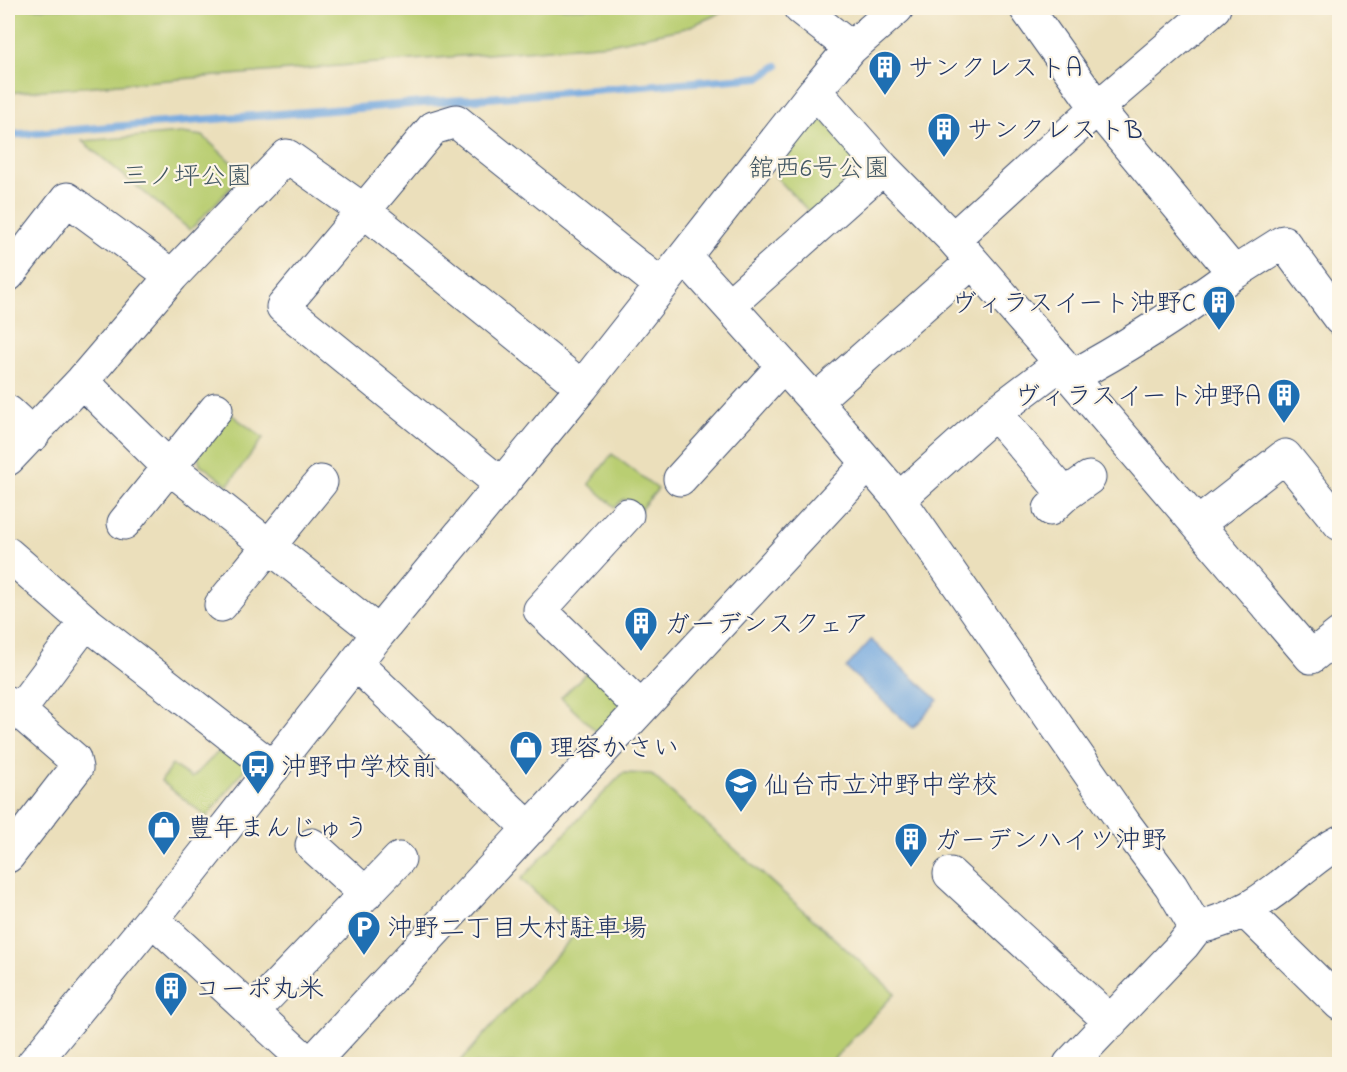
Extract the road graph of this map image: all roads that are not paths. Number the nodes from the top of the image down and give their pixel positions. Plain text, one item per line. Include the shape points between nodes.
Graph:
1 (800, 8) edge
2 (897, 8) edge
3 (1026, 8) edge
4 (1214, 8) edge
5 (850, 48) junction
6 (815, 91) junction
7 (1097, 108) junction
8 (883, 168) junction
9 (363, 210) junction
10 (962, 250) junction
11 (685, 256) junction
12 (1234, 273) junction
13 (8, 275) edge
14 (172, 276) junction
15 (661, 285) junction
16 (729, 304) junction
17 (1340, 319) edge
18 (783, 366) junction
19 (1066, 370) junction
20 (82, 381) junction
21 (582, 387) junction
22 (814, 401) junction
23 (216, 409) dead end
24 (8, 412) edge
25 (995, 413) junction
26 (33, 435) junction
27 (8, 459) edge
28 (868, 464) junction
29 (170, 467) junction
30 (680, 479) dead end
31 (321, 482) dead end
32 (502, 485) junction
33 (1068, 494) dead end
34 (899, 500) junction
35 (627, 514) dead end
36 (124, 523) dead end
37 (1198, 524) junction
38 (1340, 524) edge
39 (269, 546) junction
40 (8, 554) edge
41 (221, 605) dead end
42 (86, 622) junction
43 (379, 633) junction
44 (1340, 634) edge
45 (355, 663) junction
46 (13, 707) edge
47 (641, 708) junction
48 (273, 768) junction
49 (530, 829) junction
50 (1340, 842) edge
51 (312, 845) dead end
52 (8, 856) edge
53 (399, 859) dead end
54 (950, 874) dead end
55 (366, 894) junction
56 (1244, 910) junction
57 (152, 919) junction
58 (1196, 928) junction
59 (1340, 1004) edge
60 (252, 1012) junction
61 (1111, 1022) junction
62 (1086, 1059) edge
63 (33, 1065) edge
64 (310, 1065) edge

1 - 5 street
2 - 5 street
3 - 7 street
4 - 7 street
5 - 6 street
6 - 8 street
6 - 11 street
7 - 10 street
7 - 12 street
8 - 10 street
8 - 16 street
9 - 14 street via 287,156
9 - 15 street via 433,128 456,121
9 - 21 street
9 - 32 street via 282,307
10 - 19 street
10 - 22 street
11 - 15 street
11 - 16 street
12 - 17 street via 1283,242
12 - 19 street via 1110,356
13 - 14 street via 67,199
14 - 20 street
15 - 21 street
16 - 18 street
18 - 22 street
18 - 30 street
19 - 25 street
19 - 37 street
20 - 26 street
20 - 29 street
21 - 32 street
22 - 28 street
23 - 29 street
24 - 26 street
25 - 33 street
25 - 34 street
26 - 27 street
28 - 34 street
28 - 47 street
29 - 36 street
29 - 39 street
31 - 39 street
32 - 43 street
34 - 58 street via 1171,886
35 - 47 street via 540,610
37 - 38 street via 1285,456
37 - 44 street via 1311,657
39 - 41 street
39 - 43 street
40 - 42 street
42 - 46 street
42 - 48 street
43 - 45 street
45 - 48 street
45 - 49 street
46 - 52 street via 74,759 76,768
47 - 49 street
48 - 57 street
49 - 64 street
50 - 56 street via 1262,901
51 - 55 street
53 - 55 street
54 - 61 street
55 - 60 street
56 - 58 street via 1219,923
56 - 59 street
57 - 60 street
57 - 63 street
58 - 61 street
60 - 64 street
61 - 62 street

